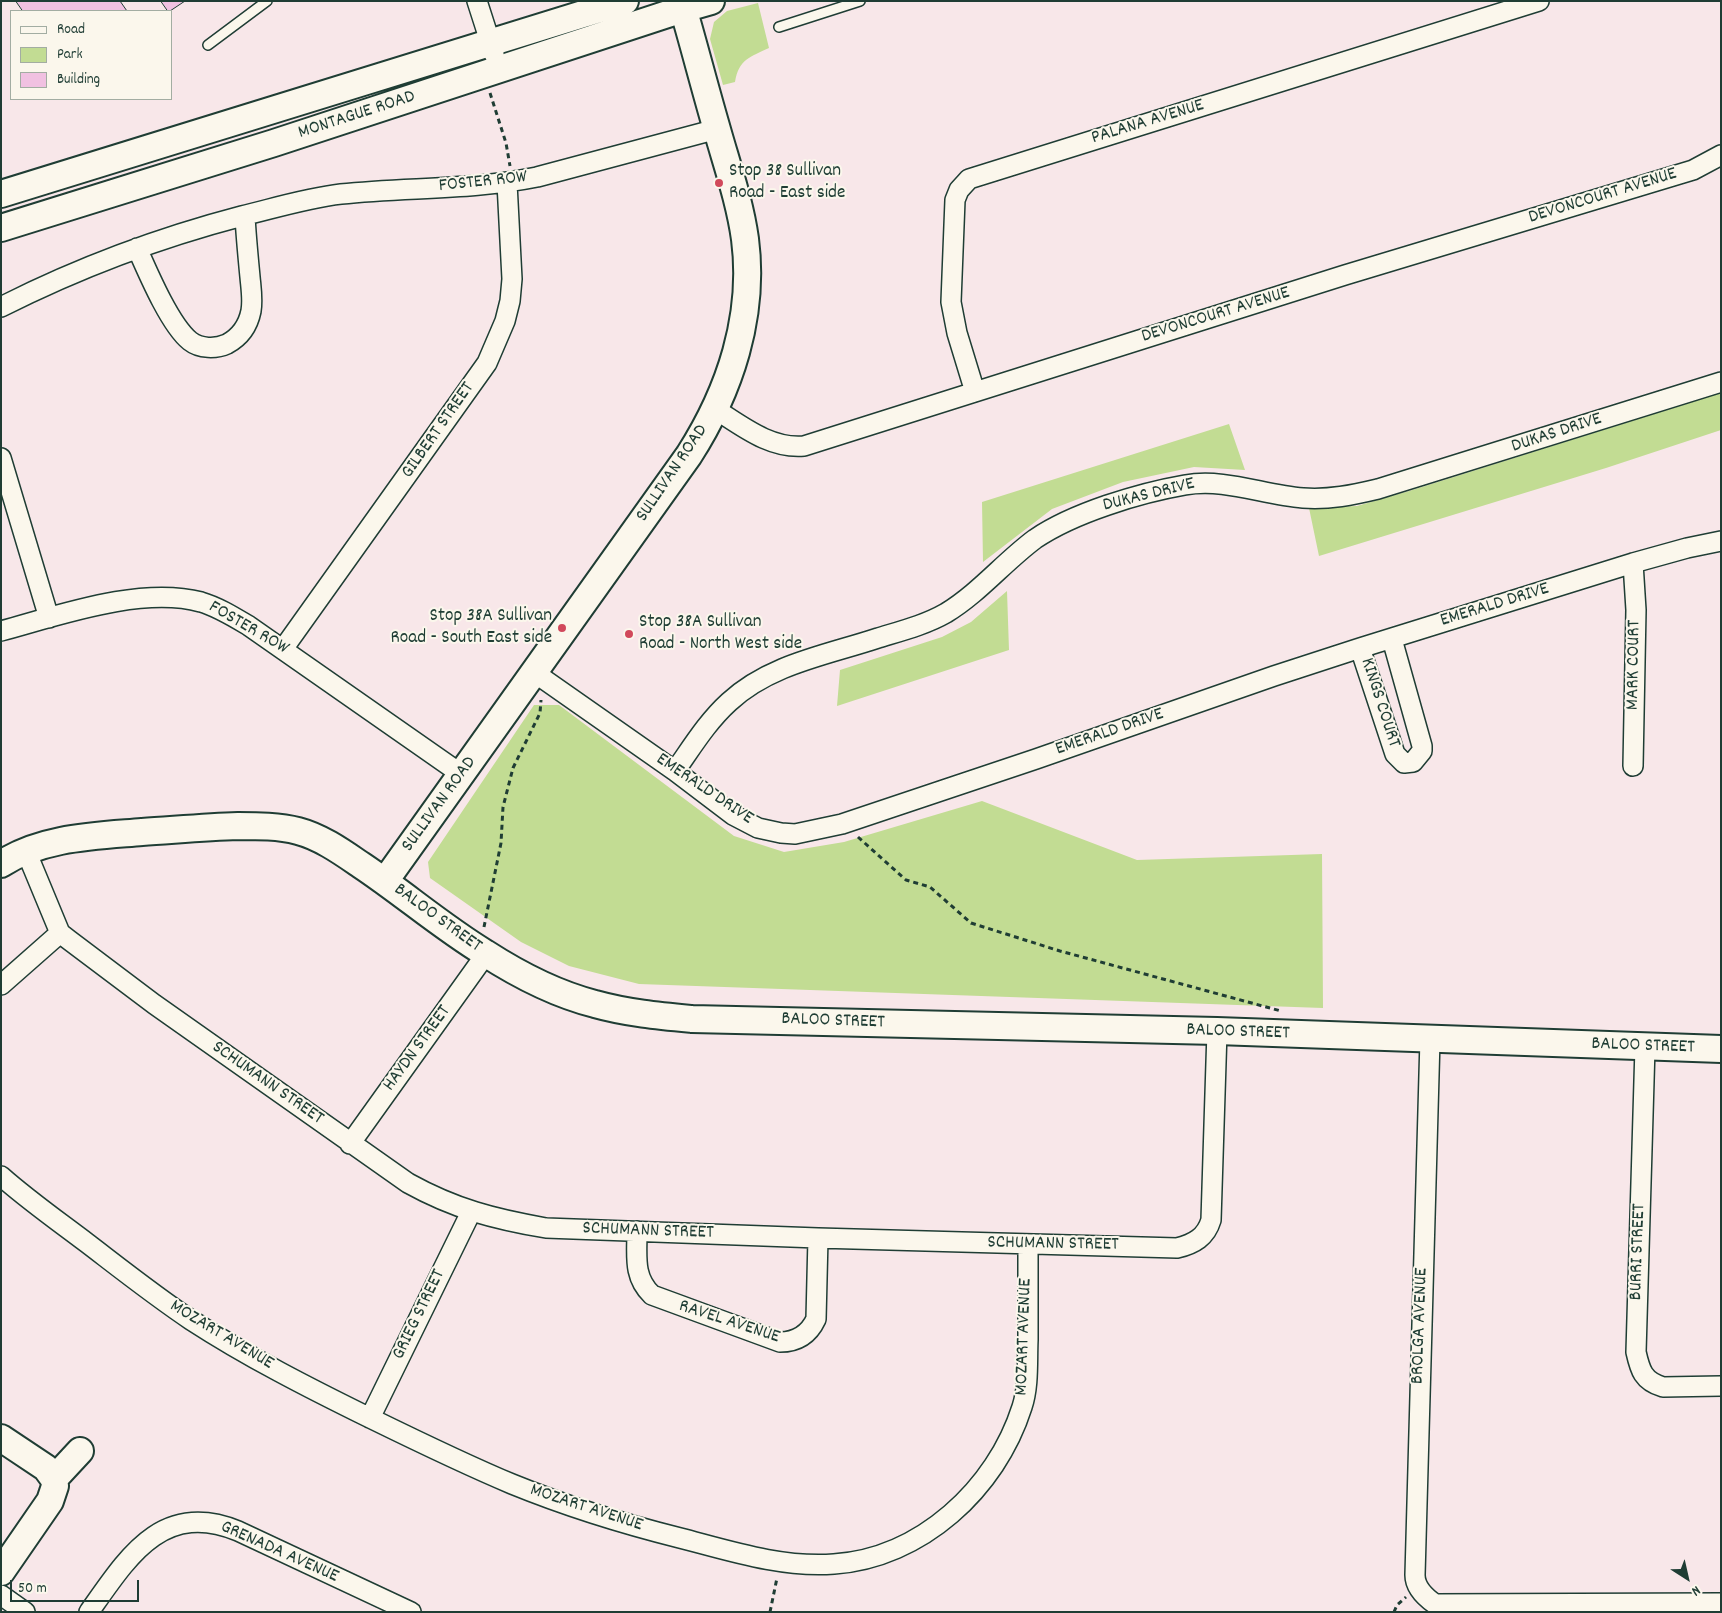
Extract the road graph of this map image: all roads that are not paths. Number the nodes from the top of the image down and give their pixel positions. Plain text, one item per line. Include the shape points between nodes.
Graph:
1 (267, 1) edge
2 (477, 1) edge
3 (625, 1) edge
4 (711, 1) edge
5 (860, 1) edge
6 (1539, 1) edge
7 (682, 5) edge
8 (778, 27) dead end
9 (490, 42) junction
10 (208, 45) dead end
11 (493, 78) junction
12 (717, 129) junction
13 (1721, 155) edge
14 (509, 177) junction
15 (1, 194) edge
16 (245, 216) junction
17 (1, 228) edge
18 (137, 248) junction
19 (1, 307) edge
20 (1721, 382) edge
21 (976, 392) junction
22 (715, 409) junction
23 (1, 458) edge
24 (1721, 541) edge
25 (1632, 563) junction
26 (48, 618) junction
27 (1, 631) edge
28 (1392, 638) junction
29 (1360, 648) junction
30 (283, 649) junction
31 (535, 673) junction
32 (1633, 766) dead end
33 (675, 771) junction
34 (461, 774) junction
35 (26, 851) junction
36 (1, 864) edge
37 (385, 881) junction
38 (60, 932) junction
39 (480, 950) junction
40 (1, 986) edge
41 (1217, 1032) junction
42 (1430, 1039) junction
43 (1645, 1047) junction
44 (1721, 1049) edge
45 (350, 1144) junction
46 (1, 1176) edge
47 (471, 1212) junction
48 (637, 1231) junction
49 (818, 1238) junction
50 (1028, 1244) junction
51 (1721, 1386) edge
52 (370, 1418) junction
53 (1, 1438) edge
54 (80, 1451) dead end
55 (54, 1479) junction
56 (1, 1572) edge
57 (1, 1595) edge
58 (1721, 1603) edge
59 (25, 1612) edge
60 (89, 1612) edge
61 (411, 1612) edge

1 - 10 lane
2 - 9 street
3 - 9 street, MONTAGUE ROAD
4 - 7 street, MONTAGUE ROAD
5 - 8 lane
6 - 21 street, PALANA AVENUE via 970,179 959,190 955,200 951,302 957,333
7 - 11 street, MONTAGUE ROAD
7 - 12 street, SULLIVAN ROAD
9 - 11 street
9 - 15 street, MONTAGUE ROAD
11 - 17 street, MONTAGUE ROAD
12 - 14 street, FOSTER ROW via 537,177
12 - 22 street, SULLIVAN ROAD via 742,223 747,279 737,350
13 - 21 street, DEVONCOURT AVENUE via 1693,170
14 - 16 street, FOSTER ROW via 341,194 292,202
14 - 30 street, GILBERT STREET via 510,301 506,321 491,355
16 - 18 street, FOSTER ROW
16 - 18 street via 251,311 242,333 223,346 209,348 198,345 182,334
18 - 19 street, FOSTER ROW
20 - 33 street, DUKAS DRIVE via 1378,490 1340,497 1303,498 1200,483 1096,509 1040,536 961,602 933,620 782,669 756,682 718,713
21 - 22 street, DEVONCOURT AVENUE via 798,446 765,439
22 - 31 street, SULLIVAN ROAD via 690,455
23 - 26 street
24 - 25 street, EMERALD DRIVE
25 - 28 street, EMERALD DRIVE
25 - 32 street, MARK COURT via 1636,610
26 - 27 street, FOSTER ROW
26 - 30 street, FOSTER ROW via 130,599 186,599 227,613
28 - 29 street, EMERALD DRIVE
28 - 29 street, KINGS COURT via 1422,746 1422,752 1413,762 1404,763 1395,754
29 - 33 street, EMERALD DRIVE via 842,824 795,834 758,828 733,815
30 - 34 street, FOSTER ROW
31 - 33 street, EMERALD DRIVE
31 - 34 street, SULLIVAN ROAD
34 - 37 street, SULLIVAN ROAD
35 - 36 street, BALOO STREET
35 - 37 street, BALOO STREET via 54,842 104,835 218,827 286,828 343,852
35 - 38 street, SCHUMANN STREET
37 - 39 street, BALOO STREET
38 - 40 street
38 - 45 street, SCHUMANN STREET via 154,1004
39 - 41 street, BALOO STREET via 571,997 612,1009 660,1016
39 - 45 street, HAYDN STREET
41 - 42 street, BALOO STREET
41 - 50 street, SCHUMANN STREET via 1211,1220 1203,1236 1177,1248
42 - 43 street, BALOO STREET
42 - 58 street, BROLGA AVENUE via 1415,1581 1435,1604
43 - 44 street, BALOO STREET
43 - 51 street, BURRI STREET via 1638,1361 1646,1379 1663,1387
45 - 47 street, SCHUMANN STREET via 408,1183
46 - 52 street, MOZART AVENUE via 193,1321
47 - 48 street, SCHUMANN STREET via 546,1228
47 - 52 street, GRIEG STREET
48 - 49 street, SCHUMANN STREET
48 - 49 street, RAVEL AVENUE via 640,1281 652,1295 780,1342 798,1339 813,1327 816,1319
49 - 50 street, SCHUMANN STREET
50 - 52 street, MOZART AVENUE via 1026,1387 1023,1404 1004,1448 978,1488 942,1522 898,1548 854,1562 780,1562 650,1530 515,1485
53 - 55 street via 46,1468
54 - 55 street
55 - 56 street via 54,1493 50,1501
57 - 59 street
60 - 61 street, GRENADA AVENUE via 119,1569 142,1544 169,1528 198,1521 224,1525

